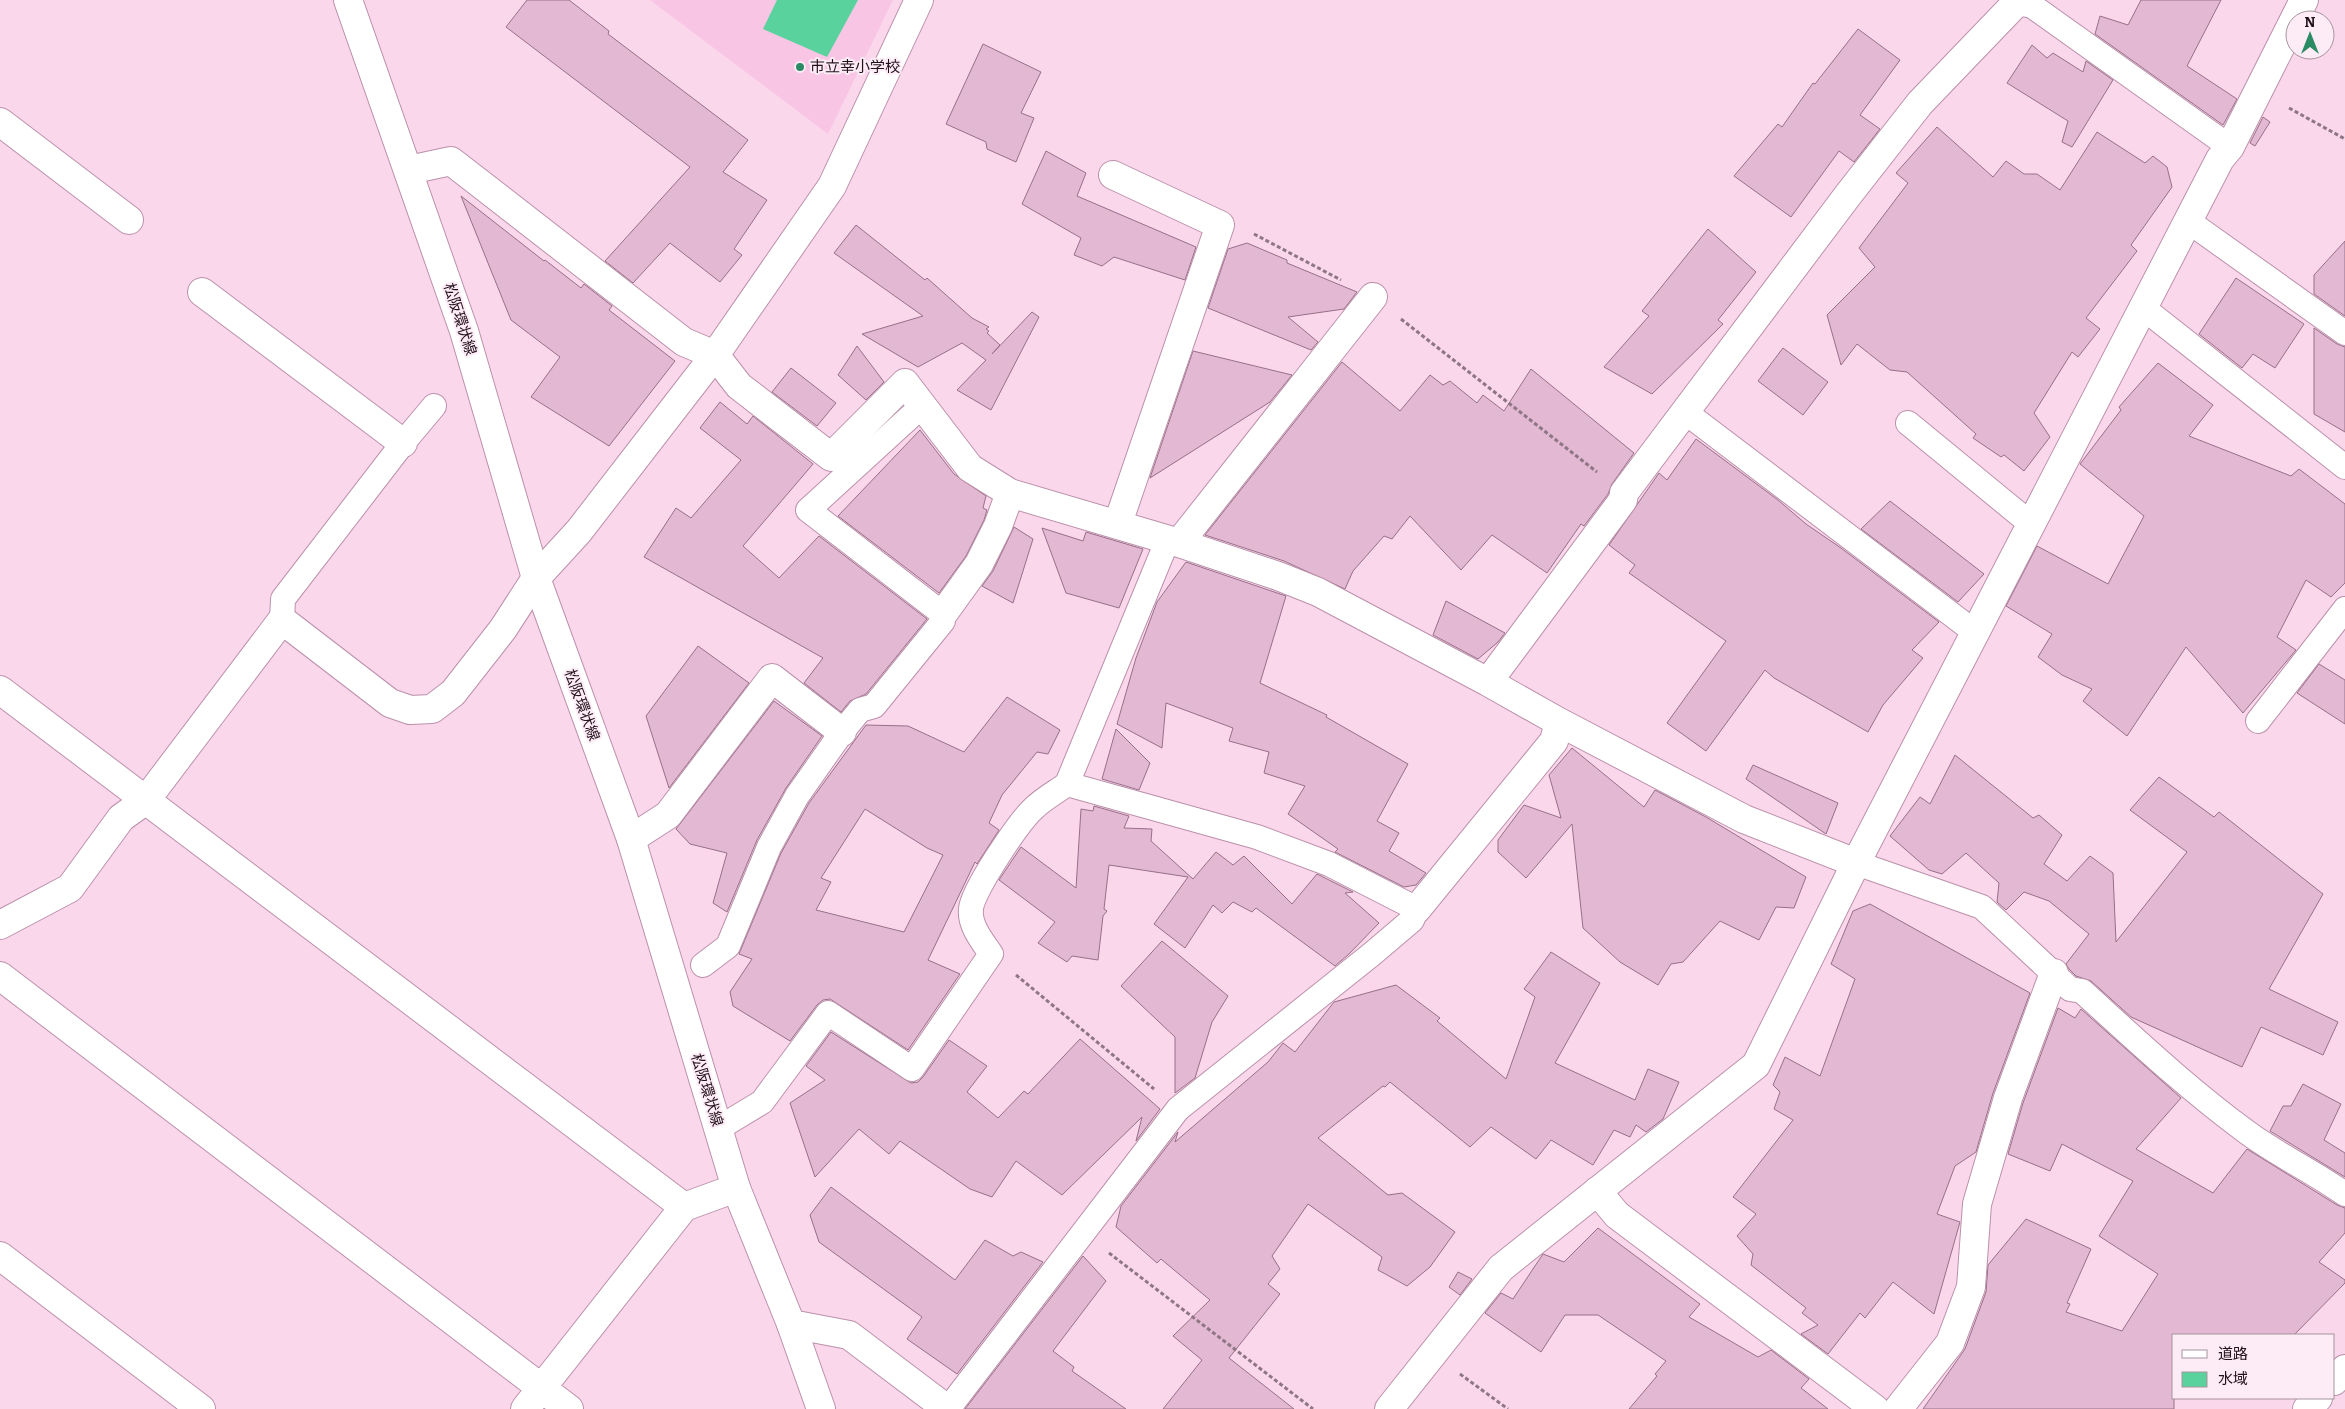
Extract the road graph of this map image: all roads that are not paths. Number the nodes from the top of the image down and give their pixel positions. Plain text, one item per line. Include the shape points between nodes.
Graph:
1 (348, 0) edge
2 (919, 0) edge
3 (2304, 0) edge
4 (2029, 1) edge
5 (0, 122) edge
6 (2230, 147) junction
7 (409, 170) junction
8 (1113, 175) dead end
9 (129, 220) dead end
10 (2188, 221) junction
11 (202, 292) dead end
12 (1373, 298) road end
13 (2142, 307) junction
14 (2345, 333) edge
15 (715, 355) junction
16 (923, 404) junction
17 (434, 406) dead end
18 (1685, 412) junction
19 (1908, 423) dead end
20 (403, 443) junction
21 (2345, 467) edge
22 (1010, 493) junction
23 (1118, 524) junction
24 (2031, 524) junction
25 (1174, 541) junction
26 (536, 578) junction
27 (2345, 609) edge
28 (943, 614) junction
29 (282, 620) junction
30 (1976, 633) junction
31 (1488, 682) junction
32 (0, 690) edge
33 (2258, 721) dead end
34 (1559, 722) junction
35 (842, 732) junction
36 (1067, 784) junction
37 (146, 800) junction
38 (631, 839) junction
39 (1856, 863) junction
40 (1417, 909) junction
41 (0, 926) edge
42 (703, 966) dead end
43 (2054, 973) junction
44 (0, 976) edge
45 (718, 1128) junction
46 (736, 1188) junction
47 (1597, 1191) junction
48 (2345, 1194) edge
49 (684, 1207) junction
50 (0, 1256) edge
51 (791, 1324) junction
52 (2345, 1369) edge
53 (2335, 1380) edge
54 (542, 1388) junction
55 (2317, 1399) edge
56 (201, 1409) edge
57 (525, 1409) edge
58 (569, 1409) edge
59 (821, 1409) edge
60 (947, 1409) edge
61 (1389, 1409) edge
62 (1875, 1409) edge
63 (1898, 1409) edge
64 (2307, 1409) edge

1 - 7 street, 松阪環状線
2 - 15 street via 832,186
3 - 6 street
4 - 6 lane
4 - 18 street via 2018,1 1920,103
5 - 9 street
6 - 10 street via 2220,159
7 - 15 street via 451,161 684,342
7 - 26 street, 松阪環状線 via 464,331
8 - 23 street via 1220,225
10 - 13 street
10 - 14 lane
11 - 20 street
12 - 25 street
13 - 21 lane
13 - 24 street
15 - 16 street via 739,386 831,457 906,383
15 - 26 street via 579,531
16 - 22 street via 970,468
16 - 28 lane via 808,510
17 - 20 lane
18 - 30 lane
18 - 31 street
19 - 24 lane
20 - 29 lane via 283,599
22 - 23 street
22 - 28 street via 979,564
23 - 25 street
24 - 30 street
25 - 31 street via 1318,592
25 - 36 lane
26 - 29 street via 503,629 454,693 432,709 410,710 390,703
26 - 38 street, 松阪環状線
27 - 33 lane
28 - 35 lane via 943,621 874,706 860,710
29 - 37 street
30 - 39 street
31 - 34 street
32 - 37 street
34 - 39 street via 1744,819
34 - 40 street via 1554,742
35 - 38 street via 772,678 668,815
35 - 42 lane via 797,796 769,846 728,946
36 - 40 lane via 1257,837 1329,864
36 - 45 lane via 1033,809 1008,841 974,898 970,909 973,924 991,954 912,1068 828,1013 762,1102
37 - 41 street via 121,818 70,888
37 - 49 street
38 - 45 street, 松阪環状線
39 - 43 lane via 1982,907
39 - 47 street via 1756,1065
40 - 60 lane via 1412,920 1372,954 1178,1109
43 - 48 lane via 2070,989 2082,991 2189,1089 2250,1135
43 - 63 street via 2008,1098 1977,1204 1971,1287 1950,1343
44 - 54 street
45 - 46 street, 松阪環状線
46 - 49 street
46 - 51 street, 松阪環状線
47 - 61 street via 1501,1268
47 - 62 street via 1617,1214
49 - 54 street
50 - 56 street
51 - 59 street, 松阪環状線
51 - 60 street via 849,1335
52 - 53 street
54 - 57 street
54 - 58 street
55 - 64 street

